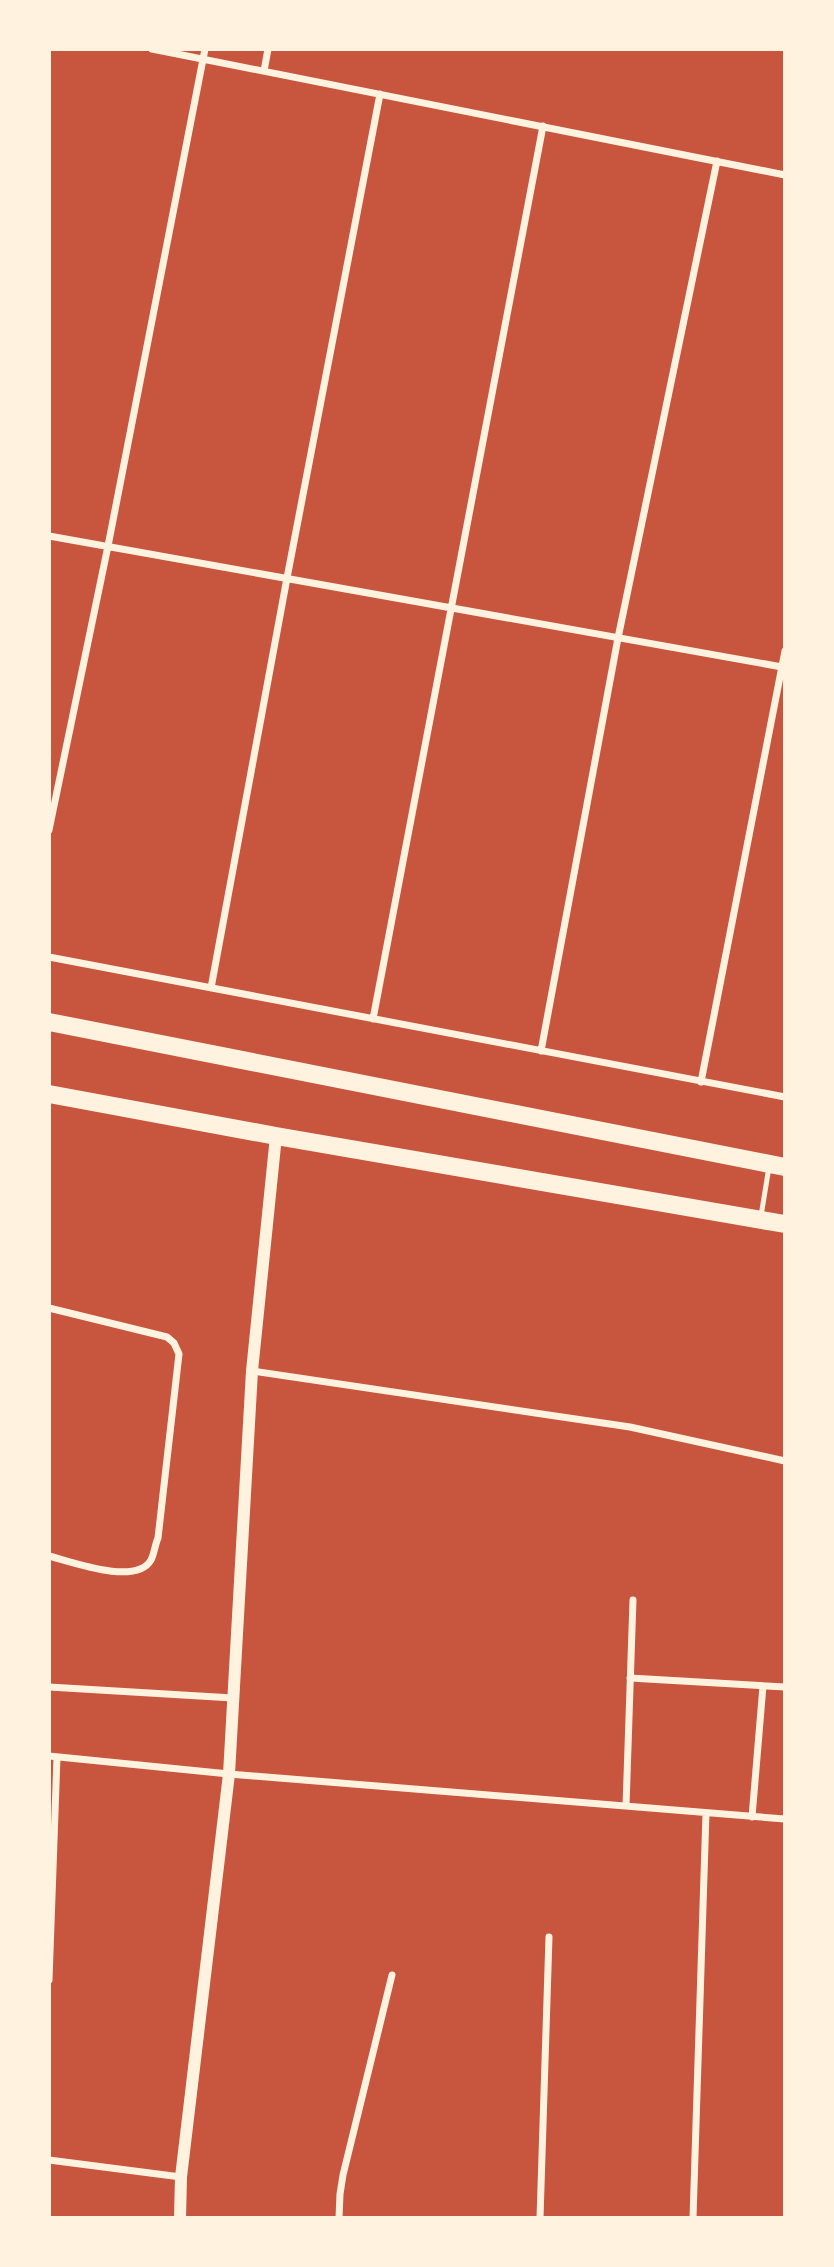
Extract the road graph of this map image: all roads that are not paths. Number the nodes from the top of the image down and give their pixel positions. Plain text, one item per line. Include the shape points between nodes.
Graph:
1 (152, 49) edge
2 (205, 49) edge
3 (268, 49) edge
4 (204, 59) junction
5 (264, 71) junction
6 (380, 94) junction
7 (543, 127) junction
8 (717, 161) junction
9 (785, 175) edge
10 (49, 536) edge
11 (108, 546) junction
12 (287, 578) junction
13 (453, 608) junction
14 (618, 638) junction
15 (785, 651) edge
16 (782, 667) junction
17 (49, 830) edge
18 (49, 957) edge
19 (211, 988) junction
20 (373, 1019) junction
21 (49, 1022) edge
22 (541, 1051) junction
23 (701, 1082) junction
24 (49, 1094) edge
25 (785, 1097) edge
26 (276, 1136) junction
27 (777, 1165) edge
28 (760, 1219) junction
29 (785, 1224) edge
30 (49, 1308) edge
31 (252, 1371) junction
32 (785, 1461) edge
33 (49, 1556) edge
34 (633, 1600) dead end
35 (630, 1678) junction
36 (763, 1686) junction
37 (49, 1687) edge
38 (785, 1687) edge
39 (233, 1698) junction
40 (53, 1757) edge
41 (229, 1774) junction
42 (626, 1806) junction
43 (706, 1812) junction
44 (752, 1817) junction
45 (785, 1819) edge
46 (549, 1937) dead end
47 (392, 1975) dead end
48 (49, 1980) edge
49 (49, 2160) edge
50 (181, 2178) junction
51 (180, 2218) edge
52 (339, 2218) edge
53 (540, 2218) edge
54 (693, 2218) edge

1 - 4 street
2 - 4 street
3 - 5 street
4 - 5 street
4 - 11 street
5 - 6 street
6 - 7 street
6 - 12 street
7 - 8 street
7 - 13 street
8 - 9 street
8 - 14 street
10 - 11 street
11 - 12 street
11 - 17 street
12 - 13 street
12 - 19 street
13 - 14 street
13 - 20 street
14 - 16 street
14 - 22 street
15 - 16 street
16 - 23 street
18 - 19 street
19 - 20 street
20 - 22 street
21 - 27 main road
22 - 23 street
23 - 25 street
24 - 26 main road
26 - 28 main road
26 - 31 street
27 - 28 lane
28 - 29 main road
30 - 33 street via 167,1337 179,1354 158,1538 150,1561 140,1570 119,1573
31 - 32 street via 630,1427
31 - 39 street
34 - 35 street
35 - 36 street
35 - 42 street
36 - 38 street
36 - 44 street
37 - 39 street
39 - 41 street
40 - 41 street
40 - 48 street
41 - 42 street
41 - 50 street
42 - 43 street
43 - 44 street
43 - 54 street
44 - 45 street
46 - 53 street
47 - 52 street via 343,2175
49 - 50 street
50 - 51 street

